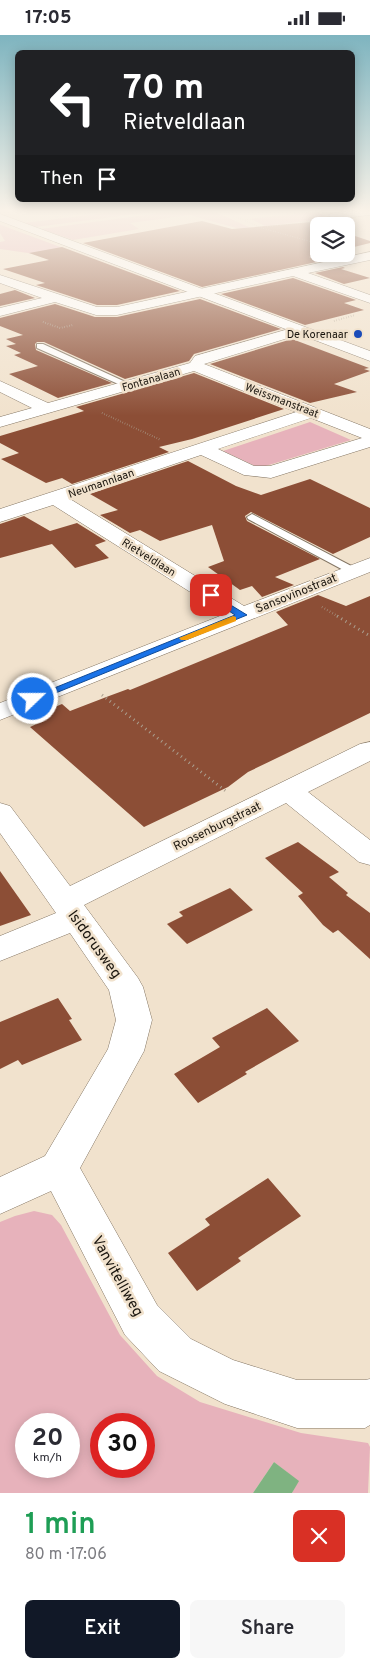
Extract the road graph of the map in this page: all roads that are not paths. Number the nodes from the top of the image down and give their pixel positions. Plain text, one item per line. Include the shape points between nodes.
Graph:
1 (0, 279) edge
2 (166, 279) edge
3 (260, 279) edge
4 (314, 279) edge
5 (199, 292) junction
6 (56, 298) junction
7 (369, 298) edge
8 (0, 312) edge
9 (299, 330) junction
10 (40, 346) dead end
11 (370, 356) edge
12 (194, 366) junction
13 (128, 385) junction
14 (0, 386) edge
15 (48, 409) junction
16 (312, 412) junction
17 (0, 422) edge
18 (370, 435) edge
19 (370, 441) edge
20 (196, 451) junction
21 (55, 498) junction
22 (0, 516) edge
23 (252, 517) dead end
24 (361, 567) edge
25 (242, 615) junction
26 (0, 712) edge
27 (370, 749) edge
28 (288, 790) junction
29 (0, 812) edge
30 (370, 855) edge
31 (70, 910) junction
32 (0, 949) edge
33 (59, 1168) junction
34 (0, 1196) edge
35 (370, 1402) edge

1 - 6 street
2 - 5 street
3 - 5 street
4 - 7 street
5 - 6 street via 106,312
5 - 9 street
6 - 8 street
9 - 11 street
9 - 12 street, Fontanalaan via 200,359
10 - 13 lane
12 - 13 street, Fontanalaan
12 - 16 street, Weissmanstraat
13 - 15 street, Fontanalaan
14 - 15 street
15 - 17 street, Fontanalaan
16 - 18 street, Weissmanstraat
16 - 20 street, Neumannlaan
19 - 20 street via 271,472 251,471
20 - 21 street, Neumannlaan
21 - 22 street, Neumannlaan
21 - 25 street, Rietveldlaan
23 - 24 lane
24 - 25 street, Sansovinostraat
25 - 26 street, Sansovinostraat
27 - 28 street, Roosenburgstraat
28 - 30 street
28 - 31 street, Roosenburgstraat
29 - 31 street, Isidorusweg
31 - 32 street, Roosenburgstraat
31 - 33 street, Isidorusweg via 126,987 134,1020 126,1051
33 - 34 street
33 - 35 street, Vanvitelliweg via 141,1320 176,1355 225,1381 297,1404

